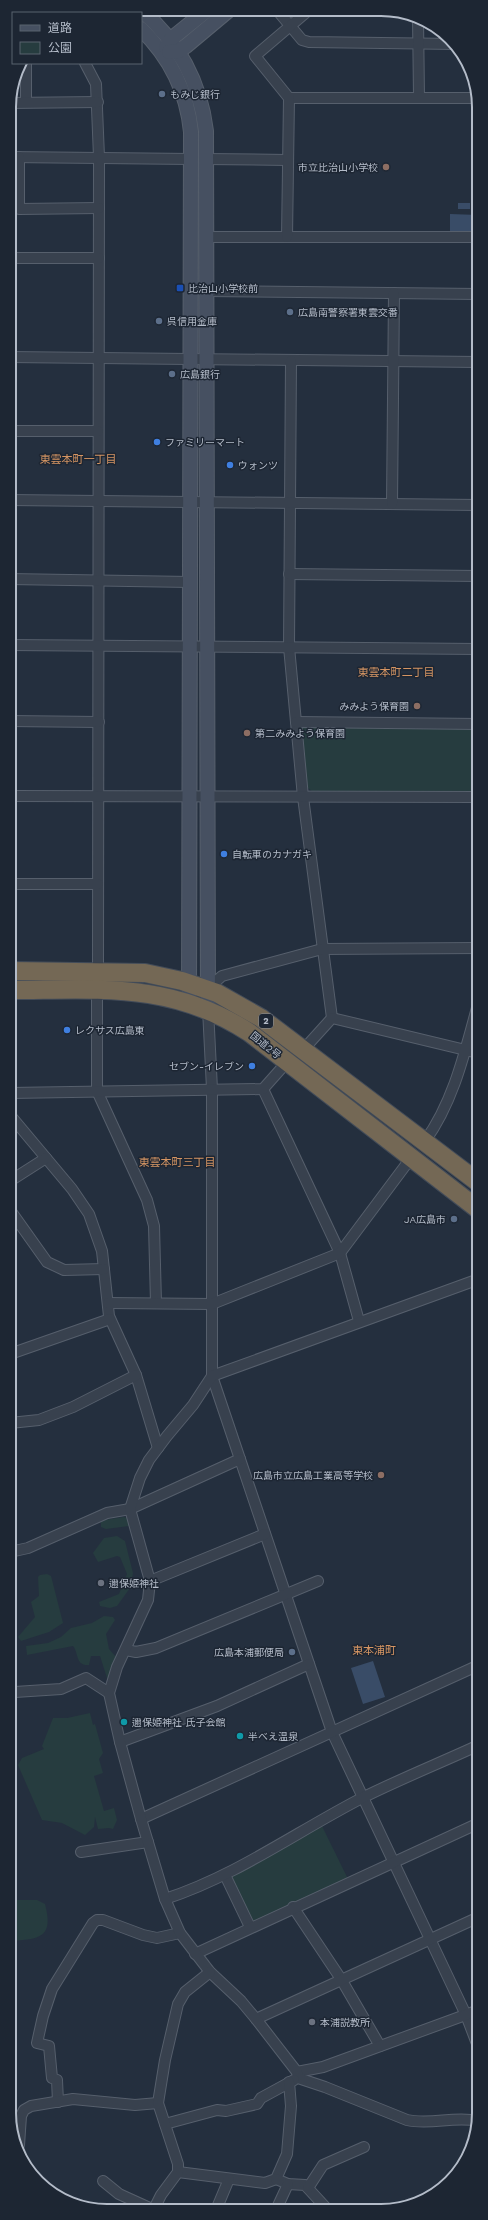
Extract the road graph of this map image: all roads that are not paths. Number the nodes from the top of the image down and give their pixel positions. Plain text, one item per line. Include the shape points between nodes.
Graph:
1 (147, 16) edge
2 (200, 16) edge
3 (222, 16) edge
4 (282, 16) edge
5 (302, 16) edge
6 (418, 24) edge
7 (290, 26) junction
8 (142, 30) edge
9 (171, 39) junction
10 (446, 44) edge
11 (418, 45) junction
12 (179, 51) junction
13 (163, 53) junction
14 (86, 64) edge
15 (26, 66) edge
16 (419, 97) junction
17 (289, 98) junction
18 (471, 98) edge
19 (26, 102) junction
20 (98, 102) junction
21 (16, 103) edge
22 (16, 157) edge
23 (99, 157) junction
24 (191, 159) junction
25 (205, 159) junction
26 (287, 160) junction
27 (16, 183) edge
28 (99, 208) junction
29 (206, 237) junction
30 (287, 237) junction
31 (472, 237) edge
32 (16, 258) edge
33 (99, 258) junction
34 (206, 291) junction
35 (394, 293) junction
36 (472, 294) edge
37 (16, 357) edge
38 (98, 358) junction
39 (190, 360) junction
40 (206, 360) junction
41 (290, 361) junction
42 (393, 362) junction
43 (472, 362) edge
44 (98, 430) junction
45 (16, 431) edge
46 (16, 500) edge
47 (99, 500) junction
48 (190, 503) junction
49 (207, 503) junction
50 (289, 504) junction
51 (392, 504) junction
52 (472, 505) edge
53 (289, 574) junction
54 (472, 576) edge
55 (16, 579) edge
56 (99, 582) junction
57 (190, 582) junction
58 (99, 644) junction
59 (16, 645) edge
60 (190, 646) junction
61 (208, 646) junction
62 (289, 647) junction
63 (472, 649) edge
64 (16, 721) edge
65 (99, 722) junction
66 (296, 722) junction
67 (472, 724) edge
68 (16, 796) edge
69 (98, 796) junction
70 (190, 796) junction
71 (208, 797) junction
72 (303, 797) junction
73 (472, 797) edge
74 (16, 884) edge
75 (98, 884) junction
76 (472, 948) edge
77 (322, 949) junction
78 (16, 971) edge
79 (98, 972) junction
80 (190, 983) junction
81 (207, 989) junction
82 (16, 990) edge
83 (97, 990) junction
84 (189, 1002) junction
85 (208, 1009) junction
86 (332, 1018) junction
87 (472, 1022) edge
88 (303, 1050) junction
89 (466, 1050) junction
90 (472, 1052) edge
91 (286, 1062) junction
92 (212, 1089) junction
93 (263, 1089) junction
94 (97, 1091) junction
95 (16, 1093) edge
96 (16, 1122) edge
97 (425, 1141) junction
98 (46, 1158) junction
99 (411, 1158) junction
100 (16, 1177) edge
101 (472, 1178) edge
102 (472, 1205) edge
103 (16, 1218) edge
104 (340, 1253) junction
105 (104, 1269) junction
106 (472, 1281) edge
107 (108, 1303) junction
108 (156, 1303) junction
109 (212, 1304) junction
110 (110, 1319) junction
111 (359, 1321) junction
112 (16, 1352) edge
113 (136, 1375) junction
114 (212, 1376) junction
115 (16, 1422) edge
116 (158, 1448) junction
117 (240, 1459) junction
118 (130, 1509) junction
119 (265, 1534) junction
120 (16, 1551) edge
121 (150, 1581) junction
122 (318, 1581) dead end
123 (285, 1593) junction
124 (126, 1650) junction
125 (309, 1664) junction
126 (472, 1667) edge
127 (16, 1692) edge
128 (109, 1693) junction
129 (332, 1732) junction
130 (120, 1742) junction
131 (472, 1748) edge
132 (362, 1798) junction
133 (141, 1819) junction
134 (472, 1826) edge
135 (148, 1842) junction
136 (81, 1852) dead end
137 (394, 1863) junction
138 (225, 1876) junction
139 (165, 1899) junction
140 (293, 1907) junction
141 (472, 1920) edge
142 (250, 1927) junction
143 (180, 1933) junction
144 (430, 1939) junction
145 (195, 1954) junction
146 (210, 1972) junction
147 (341, 1979) junction
148 (472, 2012) edge
149 (466, 2014) junction
150 (256, 2019) junction
151 (472, 2030) edge
152 (380, 2046) junction
153 (295, 2077) junction
154 (58, 2102) junction
155 (158, 2103) junction
156 (472, 2120) edge
157 (165, 2124) junction
158 (20, 2139) edge
159 (364, 2147) dead end
160 (178, 2172) junction
161 (229, 2179) junction
162 (276, 2179) junction
163 (103, 2181) dead end
164 (288, 2184) junction
165 (308, 2188) junction
166 (142, 2204) edge
167 (156, 2204) edge
168 (219, 2204) edge
169 (279, 2204) edge
170 (323, 2204) edge

1 - 9 street
2 - 9 street
3 - 12 street
4 - 7 street
5 - 7 street
6 - 11 street
7 - 11 street via 302,40 309,42
7 - 17 street via 256,56
8 - 13 street
9 - 12 street
9 - 13 street
10 - 11 street
11 - 16 street
12 - 13 street
12 - 25 street via 192,76 201,103 206,131
13 - 24 street via 179,82 187,106 191,132
14 - 20 street via 96,84
15 - 19 street
16 - 17 street
16 - 18 street
17 - 26 street
19 - 20 street
19 - 21 street
20 - 23 street
22 - 23 street
23 - 24 street
23 - 28 street
24 - 39 street
25 - 26 street
25 - 29 street
26 - 30 street
27 - 28 street via 18,209
28 - 33 street
29 - 30 street
29 - 34 street
30 - 31 street
32 - 33 street
33 - 38 street
34 - 35 street
34 - 40 street
35 - 36 street
35 - 42 street
37 - 38 street
38 - 39 street
38 - 44 street
39 - 40 street
39 - 48 street
40 - 41 street
40 - 49 street
41 - 42 street
41 - 50 street
42 - 43 street
42 - 51 street
44 - 45 street
44 - 47 street
46 - 47 street
47 - 48 street
47 - 56 street
48 - 49 street
48 - 57 street
49 - 50 street
49 - 61 street
50 - 51 street
50 - 53 street
51 - 52 street
53 - 54 street
53 - 62 street
55 - 56 street
56 - 57 street
56 - 58 street
57 - 60 street
58 - 59 street
58 - 60 street
58 - 65 street
60 - 61 street
60 - 70 street
61 - 62 street
61 - 71 street
62 - 63 street
62 - 66 street
64 - 65 street
65 - 69 street
66 - 67 street
66 - 72 street
68 - 69 street
69 - 70 street
69 - 75 street
70 - 71 street
70 - 80 street
71 - 72 street
71 - 81 street
72 - 73 street
72 - 77 street
74 - 75 street
75 - 79 street
76 - 77 street
77 - 81 street via 222,976
77 - 86 street
78 - 79 highway, 国道2号 / 2
79 - 80 highway, 国道2号 / 2 via 145,973
80 - 81 highway, 国道2号 / 2
80 - 84 street
81 - 85 street
81 - 88 highway, 国道2号 / 2 via 250,1011
82 - 83 highway, 国道2号 / 2
83 - 84 highway, 国道2号 / 2 via 142,992
83 - 94 street
84 - 85 highway, 国道2号 / 2
85 - 91 highway, 国道2号 / 2 via 250,1033
85 - 92 street
86 - 88 street
86 - 89 street
87 - 89 street
88 - 97 highway, 国道2号 / 2
89 - 90 street
89 - 97 street via 457,1079
91 - 93 street
91 - 99 highway, 国道2号 / 2
92 - 93 street
92 - 94 street
92 - 109 street
93 - 104 street
94 - 95 street
94 - 108 street via 147,1200 154,1226
96 - 98 street
97 - 101 highway, 国道2号 / 2
98 - 100 street
98 - 105 street via 89,1214 102,1251
99 - 102 highway, 国道2号 / 2
99 - 104 street
103 - 105 street via 47,1262 64,1270
104 - 109 street
104 - 111 street
105 - 107 street
106 - 111 street
107 - 108 street
107 - 110 street
108 - 109 street
109 - 114 street
110 - 112 street
110 - 113 street
111 - 114 street
113 - 115 street via 73,1407 39,1420
113 - 116 street
114 - 116 street via 193,1405
114 - 117 street
116 - 118 street via 140,1478
117 - 118 street
117 - 119 street
118 - 120 street via 107,1513 28,1548
118 - 121 street
119 - 121 street
119 - 123 street
121 - 124 street via 148,1600
122 - 123 street
123 - 124 street via 156,1648 136,1652
123 - 125 street
124 - 128 street
125 - 129 street
125 - 130 street via 217,1706
126 - 129 street
127 - 128 street via 61,1689 86,1678
128 - 130 street
129 - 132 street
129 - 133 street
130 - 133 street
131 - 132 street
132 - 137 street
132 - 138 street
133 - 135 street
134 - 137 street
135 - 136 street
135 - 139 street
137 - 140 street
137 - 144 street
138 - 139 street
138 - 142 street
139 - 143 street
140 - 142 street
140 - 147 street
141 - 144 street
142 - 145 street
143 - 145 street
143 - 154 street via 158,1938 103,1920 96,1920 93,1923 52,1989 37,2043 49,2046 52,2078 57,2080
144 - 147 street
144 - 149 street
145 - 146 street
146 - 150 street
146 - 155 street via 185,1992 178,2004
147 - 150 street
147 - 152 street
148 - 149 street
149 - 151 street
149 - 152 street
150 - 153 street
152 - 153 street
153 - 156 street via 407,2120 416,2122
153 - 157 street via 261,2098 257,2104 226,2111 217,2110
153 - 162 street via 287,2154
154 - 155 street via 73,2099 135,2105
154 - 158 street via 31,2106 24,2110
155 - 157 street
157 - 160 street
159 - 165 street via 323,2165
160 - 161 street
160 - 167 street
161 - 162 street via 265,2183
161 - 168 street
162 - 164 street
163 - 166 street via 119,2194
164 - 165 street via 305,2185
164 - 169 street
165 - 170 street

